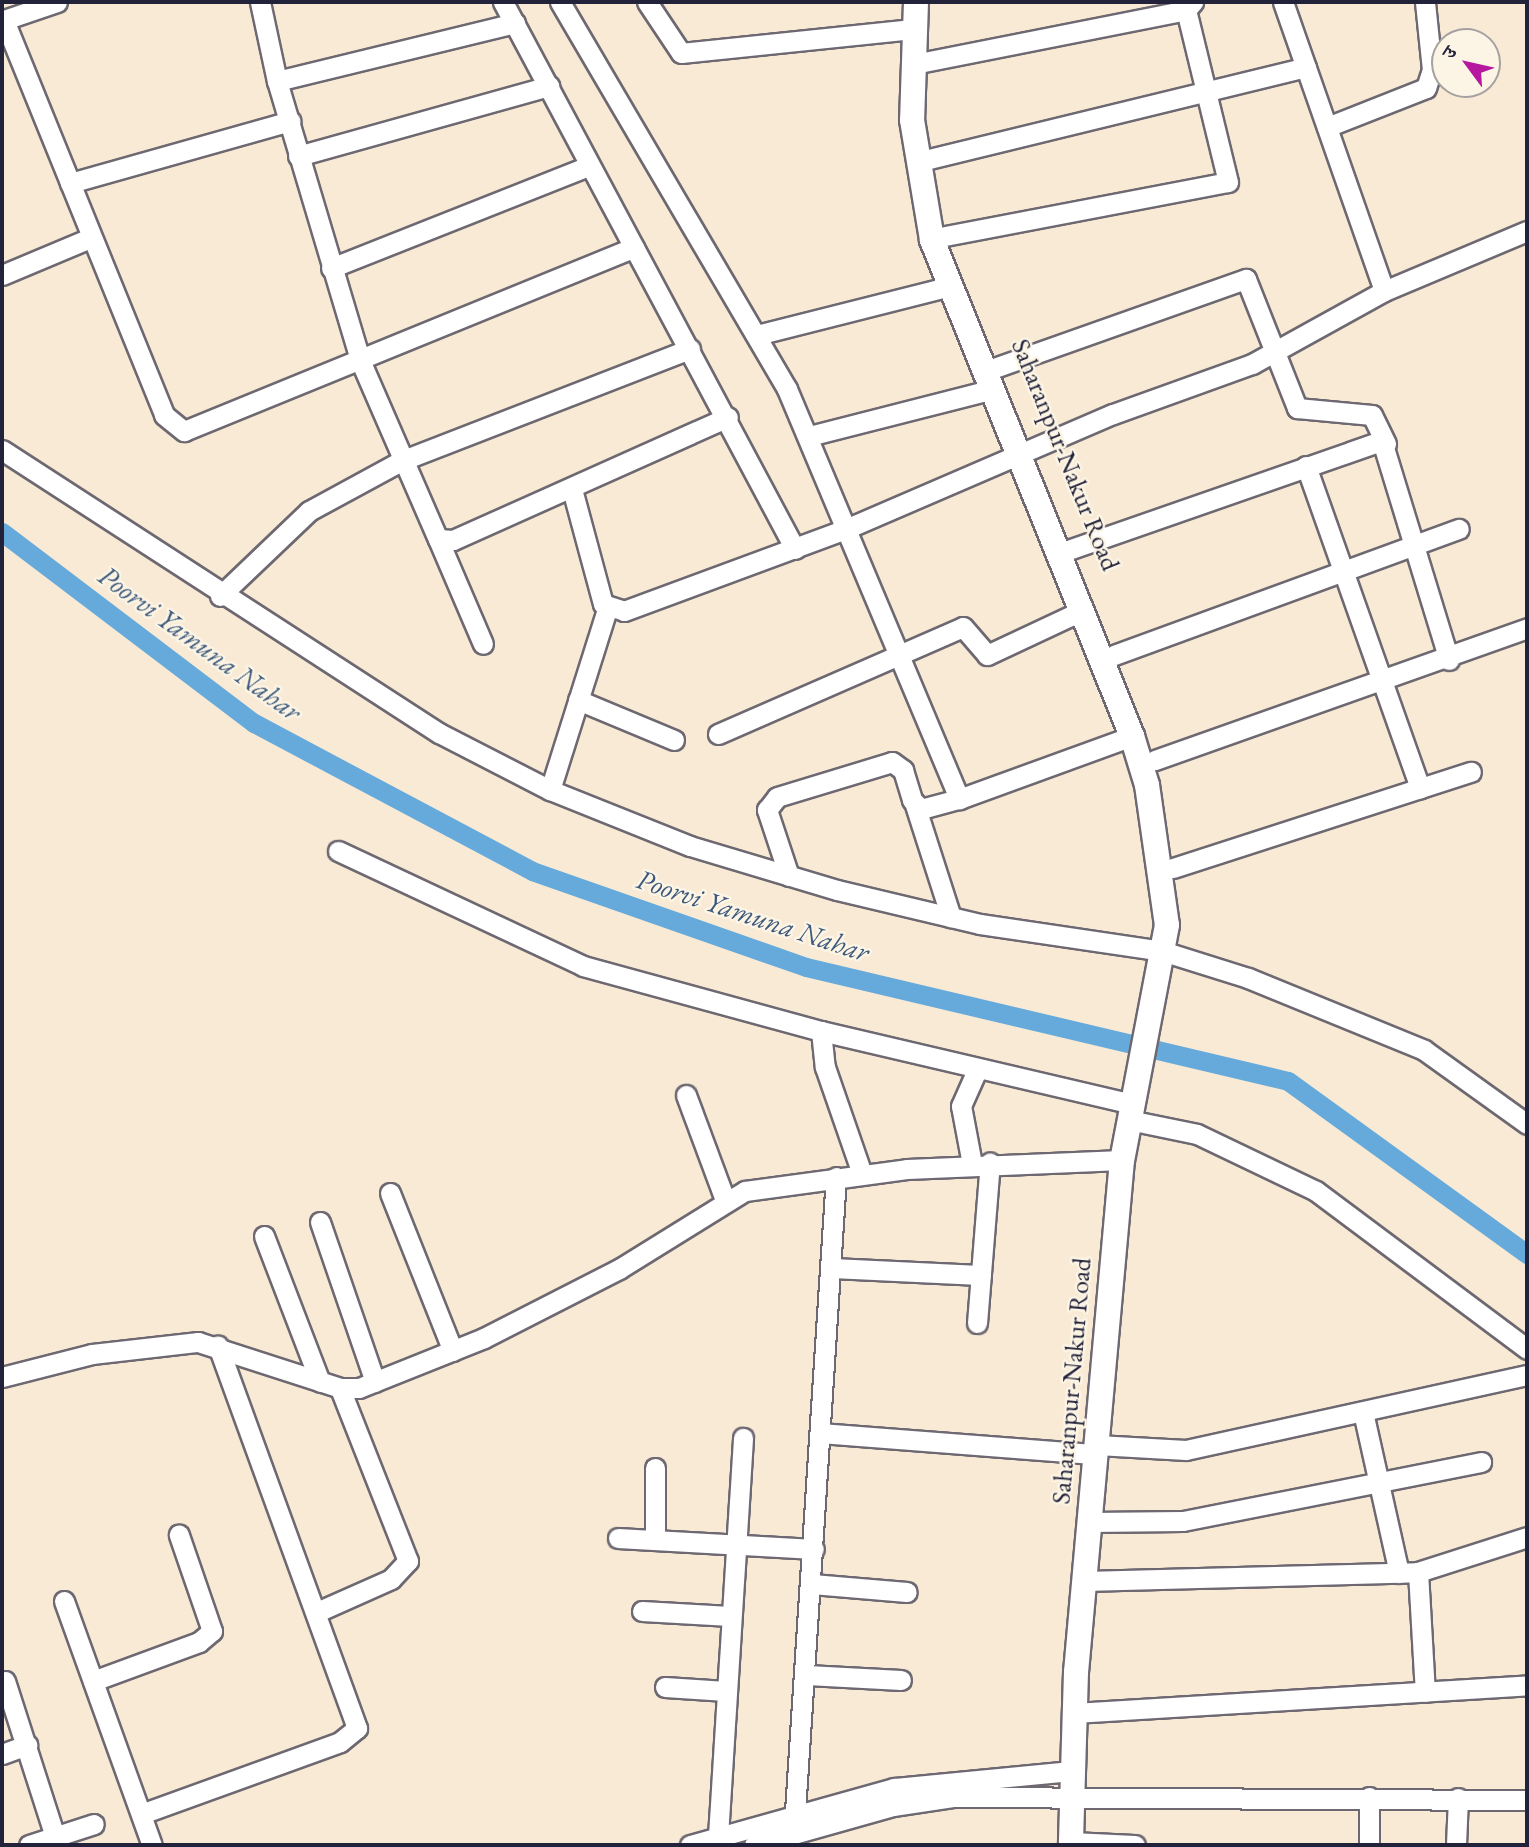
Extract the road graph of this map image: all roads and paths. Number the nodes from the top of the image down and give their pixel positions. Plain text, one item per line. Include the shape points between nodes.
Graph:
1 (57, 2) edge
2 (260, 2) edge
3 (503, 2) edge
4 (560, 2) edge
5 (648, 2) edge
6 (916, 2) edge
7 (929, 2) edge
8 (1283, 2) edge
9 (1425, 2) edge
10 (1190, 6) edge
11 (3, 18) edge
12 (515, 23) junction
13 (913, 29) junction
14 (924, 62) junction
15 (1306, 67) junction
16 (277, 81) junction
17 (549, 86) junction
18 (1208, 91) junction
19 (290, 121) junction
20 (1326, 127) junction
21 (298, 156) junction
22 (929, 159) junction
23 (589, 166) junction
24 (70, 183) junction
25 (1527, 231) edge
26 (945, 236) junction
27 (90, 238) junction
28 (634, 247) junction
29 (331, 268) junction
30 (2, 275) edge
31 (950, 286) junction
32 (1384, 291) junction
33 (757, 335) junction
34 (690, 349) junction
35 (1272, 355) junction
36 (360, 360) junction
37 (994, 378) junction
38 (727, 417) junction
39 (809, 436) junction
40 (1386, 444) junction
41 (2, 450) edge
42 (1023, 454) junction
43 (401, 461) junction
44 (1306, 466) junction
45 (572, 489) junction
46 (848, 528) junction
47 (1459, 529) dead end
48 (438, 539) junction
49 (1415, 545) junction
50 (794, 549) junction
51 (1071, 549) junction
52 (1346, 570) junction
53 (220, 596) junction
54 (607, 609) junction
55 (1081, 611) junction
56 (1527, 628) edge
57 (483, 644) dead end
58 (900, 653) junction
59 (1114, 655) junction
60 (1449, 660) junction
61 (1384, 683) junction
62 (578, 700) junction
63 (718, 734) dead end
64 (1132, 736) junction
65 (674, 740) dead end
66 (1155, 760) junction
67 (1471, 772) dead end
68 (1420, 788) junction
69 (550, 790) junction
70 (959, 799) junction
71 (915, 805) junction
72 (338, 851) dead end
73 (1173, 868) junction
74 (789, 876) junction
75 (951, 917) junction
76 (1167, 925) junction
77 (1160, 961) junction
78 (821, 1031) junction
79 (977, 1070) junction
80 (686, 1095) dead end
81 (1132, 1106) junction
82 (1527, 1124) edge
83 (1122, 1160) junction
84 (981, 1164) junction
85 (862, 1174) junction
86 (836, 1177) junction
87 (390, 1193) dead end
88 (724, 1200) junction
89 (320, 1222) dead end
90 (264, 1236) dead end
91 (831, 1268) junction
92 (981, 1275) junction
93 (977, 1323) dead end
94 (218, 1346) junction
95 (1527, 1349) edge
96 (453, 1351) junction
97 (1527, 1375) edge
98 (2, 1377) edge
99 (320, 1382) junction
100 (375, 1382) junction
101 (340, 1388) junction
102 (1363, 1412) junction
103 (820, 1433) junction
104 (743, 1438) dead end
105 (1096, 1450) junction
106 (1481, 1462) dead end
107 (655, 1468) dead end
108 (1379, 1480) junction
109 (1090, 1522) junction
110 (179, 1535) dead end
111 (1527, 1537) edge
112 (618, 1538) dead end
113 (655, 1540) junction
114 (734, 1545) junction
115 (814, 1549) junction
116 (1409, 1573) junction
117 (1084, 1581) junction
118 (813, 1584) junction
119 (908, 1592) dead end
120 (64, 1601) dead end
121 (642, 1611) dead end
122 (317, 1612) junction
123 (730, 1616) junction
124 (807, 1675) junction
125 (901, 1680) dead end
126 (5, 1681) dead end
127 (93, 1681) junction
128 (1527, 1685) edge
129 (665, 1687) dead end
130 (726, 1691) junction
131 (1425, 1692) junction
132 (1074, 1713) junction
133 (27, 1745) junction
134 (2, 1754) edge
135 (1072, 1771) junction
136 (1369, 1797) junction
137 (1458, 1798) junction
138 (1071, 1800) junction
139 (1527, 1800) edge
140 (795, 1812) junction
141 (144, 1813) junction
142 (94, 1824) dead end
143 (718, 1836) junction
144 (55, 1837) junction
145 (1071, 1844) edge
146 (29, 1845) edge
147 (152, 1845) edge
148 (690, 1845) edge
149 (754, 1845) edge
150 (1135, 1845) edge
151 (1369, 1845) edge
152 (1456, 1845) edge

1 - 11 street
2 - 16 street
3 - 12 street
4 - 33 street
5 - 13 street via 681,53
6 - 13 main road, Saharanpur-Nakur Road
7 - 14 main road, Saharanpur-Nakur Road
8 - 15 street
9 - 20 street via 1432,70 1426,89
10 - 14 street
10 - 18 street
11 - 24 street
12 - 16 street
12 - 17 street
13 - 31 main road, Saharanpur-Nakur Road via 915,161 932,240
14 - 22 main road, Saharanpur-Nakur Road
15 - 18 street
15 - 20 street
16 - 19 street
17 - 21 street
17 - 23 street
18 - 22 street
18 - 26 street via 1230,177 1223,185
19 - 21 street
19 - 24 street
20 - 32 street
21 - 29 street
22 - 26 main road, Saharanpur-Nakur Road
23 - 28 street
23 - 29 street
24 - 27 street
25 - 32 street
26 - 37 main road, Saharanpur-Nakur Road
27 - 30 street
27 - 36 street via 164,415 184,431
28 - 34 street
28 - 36 street
29 - 36 street
31 - 33 street
31 - 37 main road, Saharanpur-Nakur Road
32 - 35 street
33 - 39 street
34 - 38 street
34 - 43 street
35 - 37 street via 1246,279
35 - 40 street via 1301,412 1372,415
35 - 42 street
36 - 43 street
37 - 39 street
37 - 42 main road, Saharanpur-Nakur Road
38 - 45 street
38 - 50 street
39 - 46 street
40 - 44 street via 1374,442
40 - 49 street
41 - 53 street
42 - 46 street
42 - 51 main road, Saharanpur-Nakur Road
42 - 55 main road, Saharanpur-Nakur Road
43 - 48 street
43 - 53 street via 309,511
44 - 51 street
44 - 52 street
45 - 48 street via 453,540
45 - 54 street
46 - 50 street
46 - 58 street
47 - 49 street
48 - 57 street
49 - 52 street
49 - 60 street
50 - 54 street via 624,611
51 - 59 main road, Saharanpur-Nakur Road
52 - 59 street
52 - 61 street
53 - 69 street via 439,733
54 - 62 street
55 - 58 street via 987,655 963,627
55 - 64 main road, Saharanpur-Nakur Road
56 - 60 street
58 - 63 street
58 - 70 street
59 - 66 main road, Saharanpur-Nakur Road
60 - 61 street
61 - 66 street
61 - 68 street
62 - 65 street
62 - 69 street
64 - 70 street
64 - 76 main road, Saharanpur-Nakur Road via 1147,785
66 - 73 main road, Saharanpur-Nakur Road
67 - 68 street
68 - 73 street
69 - 74 street
70 - 71 street via 927,810
71 - 74 street via 903,769 892,762 777,797 767,810
71 - 75 street
72 - 78 street via 547,953
73 - 76 main road, Saharanpur-Nakur Road via 1173,915
74 - 75 street
75 - 77 street
76 - 77 main road, Saharanpur-Nakur Road
77 - 81 main road, Saharanpur-Nakur Road
77 - 82 street via 1378,1028 1468,1076
78 - 79 street
78 - 85 street via 825,1067
79 - 81 street
79 - 84 street via 961,1107
80 - 88 street
81 - 83 main road, Saharanpur-Nakur Road
81 - 95 street via 1316,1191
83 - 84 street
83 - 105 main road, Saharanpur-Nakur Road
84 - 85 street
84 - 92 street
85 - 86 street
86 - 88 street via 768,1186
86 - 91 street
87 - 96 street
88 - 96 street via 619,1269
89 - 100 street
90 - 99 street
91 - 92 street
91 - 103 street
92 - 93 street
94 - 98 street via 154,1344
94 - 99 street
94 - 122 street
96 - 100 street
97 - 102 street
99 - 101 street
100 - 101 street
101 - 122 street via 408,1561 391,1579
102 - 105 street via 1257,1429 1186,1450
102 - 108 street
103 - 105 street
103 - 115 street
104 - 114 street
105 - 109 main road, Saharanpur-Nakur Road
106 - 108 street
107 - 113 street
108 - 109 street via 1183,1521
108 - 116 street
109 - 117 main road, Saharanpur-Nakur Road
110 - 127 street via 212,1631 199,1642
111 - 116 street
112 - 113 street
113 - 114 street
114 - 115 street
114 - 123 street
115 - 118 street
116 - 117 street
116 - 131 street
117 - 132 main road, Saharanpur-Nakur Road
118 - 119 street
118 - 124 street
120 - 127 street
121 - 123 street
122 - 141 street via 357,1718 351,1738
123 - 130 street
124 - 125 street
124 - 140 street
126 - 133 street
127 - 141 street
128 - 131 street
129 - 130 street
130 - 143 street
131 - 132 street
132 - 135 main road, Saharanpur-Nakur Road
133 - 134 street
133 - 144 street
135 - 138 main road, Saharanpur-Nakur Road
135 - 140 street via 923,1783
136 - 137 street
136 - 138 street
136 - 151 street
137 - 139 street
137 - 152 street
138 - 145 main road, Saharanpur-Nakur Road
138 - 149 street via 925,1800
140 - 143 street
141 - 147 street
142 - 144 street
143 - 148 street
144 - 146 street
145 - 150 street

